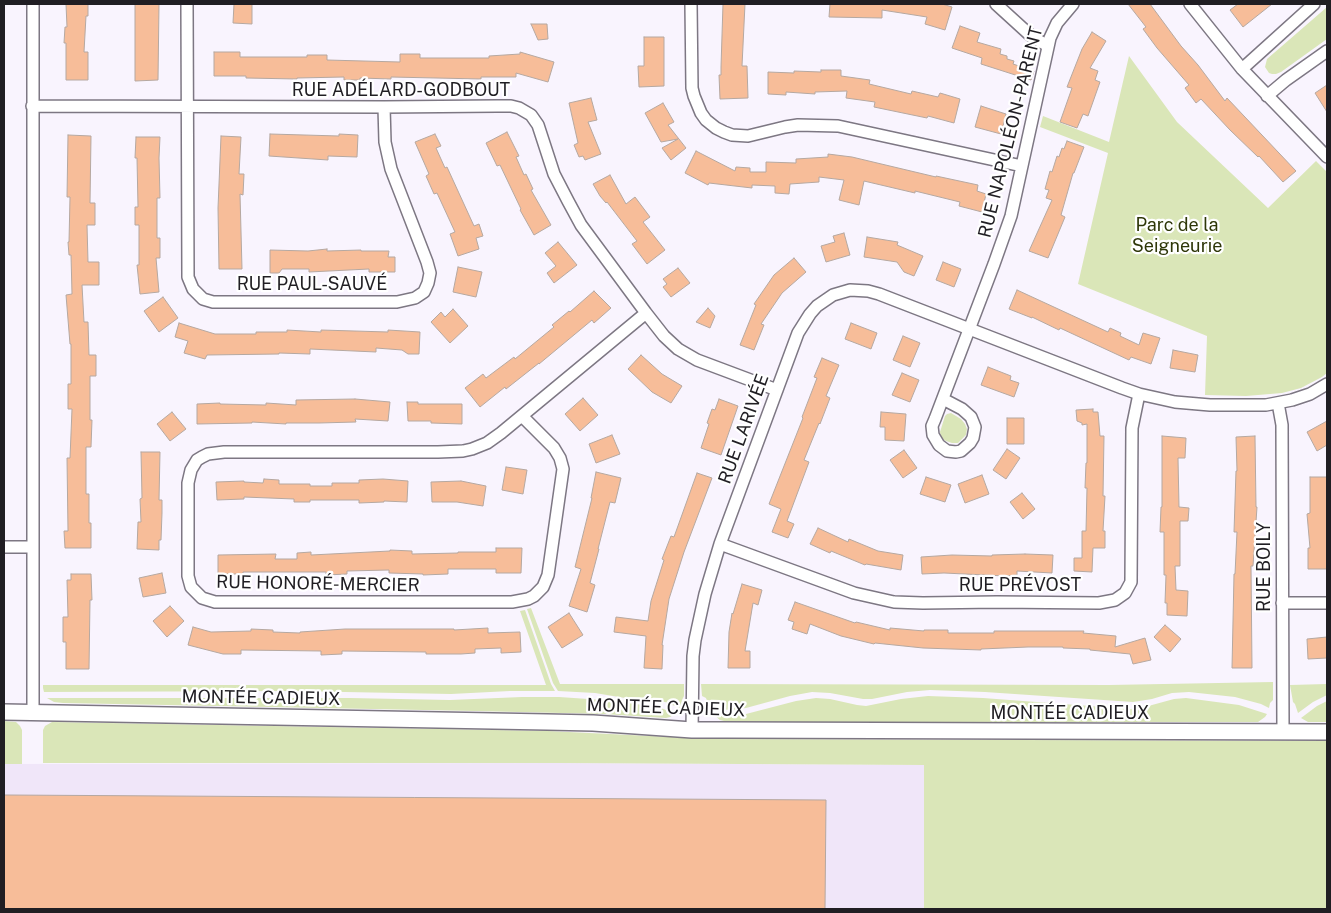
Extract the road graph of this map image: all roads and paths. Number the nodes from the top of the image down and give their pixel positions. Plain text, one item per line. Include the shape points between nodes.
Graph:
1 (33, 4) edge
2 (187, 4) edge
3 (691, 4) edge
4 (996, 4) edge
5 (1073, 4) edge
6 (1190, 4) edge
7 (1314, 4) edge
8 (1048, 46) junction
9 (1327, 51) edge
10 (1242, 69) junction
11 (1267, 96) junction
12 (32, 106) junction
13 (188, 106) junction
14 (384, 108) junction
15 (1327, 156) edge
16 (1022, 166) junction
17 (646, 313) junction
18 (969, 329) junction
19 (1327, 384) edge
20 (776, 390) junction
21 (1139, 394) junction
22 (943, 399) junction
23 (1278, 403) junction
24 (522, 416) junction
25 (720, 544) junction
26 (4, 547) edge
27 (33, 547) junction
28 (1282, 603) junction
29 (1327, 603) edge
30 (4, 712) edge
31 (33, 713) junction
32 (692, 730) junction
33 (1283, 732) junction
34 (1327, 732) edge

1 - 12 street
2 - 13 street
3 - 16 street via 694,96 706,120 724,132 748,136 798,125 838,126
4 - 8 street via 1036,40
5 - 8 street, RUE NAPOLÉON-PARENT via 1057,23
6 - 10 street
7 - 10 street
8 - 16 street, RUE NAPOLÉON-PARENT
9 - 11 street
10 - 11 street
11 - 15 street
12 - 13 street, RUE ADÉLARD-GODBOUT
12 - 27 street
13 - 14 street, RUE ADÉLARD-GODBOUT
13 - 14 street, RUE PAUL-SAUVÉ via 188,277 199,296 220,302 397,302 415,298 424,292 430,273 391,169 386,150
14 - 17 street, RUE ADÉLARD-GODBOUT via 511,106 531,115 538,125 554,174 574,213
16 - 18 street, RUE NAPOLÉON-PARENT via 1011,216
17 - 20 street, RUE ADÉLARD-GODBOUT via 664,336 686,354
17 - 24 street, RUE HONORÉ-MERCIER
18 - 20 street, RUE LARIVÉE via 879,294 858,290 842,292 821,303 807,318
18 - 21 street, RUE LARIVÉE
18 - 22 street
19 - 23 street, RUE LARIVÉE via 1310,394
20 - 25 street, RUE LARIVÉE
21 - 23 street, RUE LARIVÉE via 1192,404
21 - 25 street, RUE PRÉVOST via 1132,428 1131,582 1115,600 1099,604 894,602 854,593
22 - 22 street via 932,431 943,449 961,451 973,438 975,427 971,417 962,409
23 - 28 street, RUE BOILY via 1282,425
24 - 24 street, RUE HONORÉ-MERCIER via 487,443 463,451 224,452 202,457 191,470 188,483 188,576 191,587 202,598 215,602 512,602 534,596 548,575 563,469 554,448
25 - 32 street, RUE LARIVÉE via 695,640
26 - 27 street
27 - 31 street
28 - 29 street
28 - 33 street, RUE BOILY
30 - 31 street, MONTÉE CADIEUX
31 - 32 street, MONTÉE CADIEUX via 593,723
32 - 33 street, MONTÉE CADIEUX
33 - 34 street, MONTÉE CADIEUX

